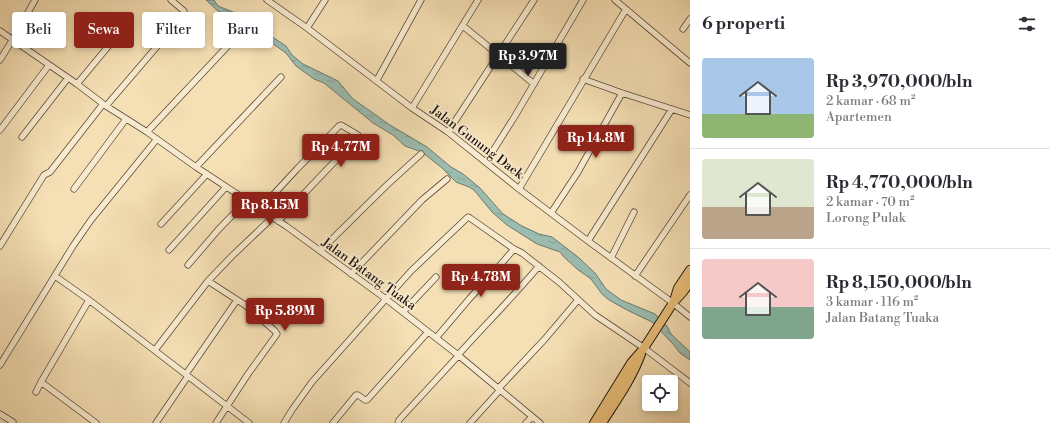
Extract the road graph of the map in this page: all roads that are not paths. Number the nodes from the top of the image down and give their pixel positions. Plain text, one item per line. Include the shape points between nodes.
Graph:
1 (35, 0) edge
2 (171, 0) edge
3 (267, 0) edge
4 (325, 0) edge
5 (421, 0) edge
6 (478, 0) edge
7 (534, 0) edge
8 (584, 0) edge
9 (620, 1) edge
10 (626, 9) junction
11 (28, 12) edge
12 (690, 19) edge
13 (463, 26) junction
14 (307, 28) junction
15 (683, 29) dead end
16 (0, 31) edge
17 (12, 39) edge
18 (12, 42) edge
19 (25, 48) edge
20 (107, 48) edge
21 (226, 48) edge
22 (498, 55) junction
23 (0, 60) edge
24 (690, 63) edge
25 (49, 65) junction
26 (281, 77) dead end
27 (68, 78) junction
28 (583, 79) junction
29 (377, 80) junction
30 (77, 84) junction
31 (534, 84) junction
32 (622, 93) junction
33 (104, 105) junction
34 (412, 108) junction
35 (672, 109) junction
36 (690, 115) edge
37 (126, 119) junction
38 (0, 130) edge
39 (147, 132) junction
40 (448, 132) junction
41 (22, 138) dead end
42 (157, 139) junction
43 (421, 154) dead end
44 (486, 162) junction
45 (196, 167) junction
46 (208, 174) junction
47 (446, 179) dead end
48 (226, 187) junction
49 (74, 189) dead end
50 (519, 189) junction
51 (690, 195) edge
52 (247, 200) junction
53 (260, 209) junction
54 (634, 212) dead end
55 (551, 213) junction
56 (273, 217) junction
57 (278, 221) junction
58 (161, 224) dead end
59 (588, 241) junction
60 (0, 246) edge
61 (514, 249) junction
62 (170, 250) dead end
63 (320, 252) junction
64 (611, 258) junction
65 (188, 265) dead end
66 (539, 266) junction
67 (690, 270) edge
68 (351, 274) junction
69 (54, 276) junction
70 (635, 276) junction
71 (436, 277) dead end
72 (208, 281) junction
73 (690, 282) edge
74 (681, 290) junction
75 (386, 299) junction
76 (89, 300) junction
77 (237, 300) junction
78 (578, 300) junction
79 (673, 303) junction
80 (403, 312) junction
81 (690, 317) edge
82 (428, 332) junction
83 (436, 338) junction
84 (644, 348) junction
85 (155, 350) junction
86 (458, 355) junction
87 (0, 365) edge
88 (634, 365) junction
89 (187, 375) junction
90 (41, 382) junction
91 (690, 383) edge
92 (499, 389) junction
93 (36, 392) dead end
94 (228, 406) junction
95 (0, 414) edge
96 (532, 417) junction
97 (13, 422) dead end
98 (96, 423) edge
99 (156, 423) edge
100 (216, 423) edge
101 (249, 423) edge
102 (284, 423) edge
103 (333, 423) edge
104 (398, 423) edge
105 (470, 423) edge
106 (526, 423) edge
107 (540, 423) edge
108 (594, 423) edge
109 (602, 423) edge

1 - 11 street
2 - 33 street via 184,11 184,15
3 - 14 street, Jalan Gunung Daek
4 - 14 street
5 - 29 street
6 - 13 street
7 - 22 street
8 - 31 street
9 - 10 street
10 - 24 street
10 - 28 street
12 - 15 street
13 - 22 street
13 - 34 street
14 - 29 street, Jalan Gunung Daek
16 - 17 street, Jalan Batang Tuaka
18 - 23 street
19 - 25 street, Jalan Batang Tuaka
20 - 30 street
21 - 39 street
22 - 31 street
22 - 40 street
25 - 27 street, Jalan Batang Tuaka
25 - 38 street
26 - 45 street
27 - 30 street, Jalan Batang Tuaka
27 - 41 street
28 - 32 street
28 - 50 street
29 - 34 street, Jalan Gunung Daek
30 - 33 street, Jalan Batang Tuaka
31 - 44 street
32 - 35 street
32 - 55 street via 578,172
33 - 37 street, Jalan Batang Tuaka
33 - 60 street via 50,172 44,175
34 - 40 street, Jalan Gunung Daek
35 - 36 street
35 - 59 street
37 - 39 street, Jalan Batang Tuaka
37 - 49 street
39 - 42 street, Jalan Batang Tuaka
40 - 44 street, Jalan Gunung Daek
42 - 45 street, Jalan Batang Tuaka
42 - 69 street via 91,220
43 - 63 street
44 - 50 street, Jalan Gunung Daek
45 - 46 street, Jalan Batang Tuaka
46 - 48 street, Jalan Batang Tuaka
46 - 58 street
47 - 68 street via 422,200
48 - 52 street, Jalan Batang Tuaka
48 - 62 street
50 - 55 street, Jalan Gunung Daek
51 - 70 street
52 - 53 street, Jalan Batang Tuaka
52 - 65 street
53 - 56 street, Jalan Batang Tuaka
53 - 57 street via 339,126 358,135
54 - 64 street
55 - 59 street, Jalan Gunung Daek
56 - 57 street, Jalan Batang Tuaka
56 - 72 street
57 - 63 street, Jalan Batang Tuaka
59 - 64 street, Jalan Gunung Daek
61 - 66 street
61 - 75 street via 468,217 411,271
61 - 83 street
63 - 68 street, Jalan Batang Tuaka
64 - 70 street, Jalan Gunung Daek
66 - 78 street
66 - 86 street
67 - 74 highway
68 - 75 street, Jalan Batang Tuaka
69 - 76 street
69 - 87 street
70 - 79 street, Jalan Gunung Daek
71 - 80 street
72 - 77 street
72 - 85 street
73 - 74 highway
74 - 79 highway
75 - 80 street, Jalan Batang Tuaka
75 - 102 street via 312,382
76 - 85 street
76 - 90 street
77 - 89 street
77 - 94 street via 277,334
78 - 84 street via 595,315
78 - 92 street
79 - 81 street, Jalan Gunung Daek
79 - 84 highway
80 - 82 street, Jalan Batang Tuaka
82 - 83 street, Jalan Batang Tuaka
82 - 103 street via 367,400 355,396
83 - 86 street, Jalan Batang Tuaka
84 - 88 highway
84 - 91 street
85 - 89 street
86 - 92 street, Jalan Batang Tuaka
86 - 104 street
88 - 108 highway
88 - 109 highway via 629,382
89 - 94 street
89 - 99 street
90 - 93 street
90 - 98 street
92 - 96 street, Jalan Batang Tuaka
92 - 105 street
94 - 100 street
94 - 101 street
95 - 97 street
96 - 106 street
96 - 107 street, Jalan Batang Tuaka

